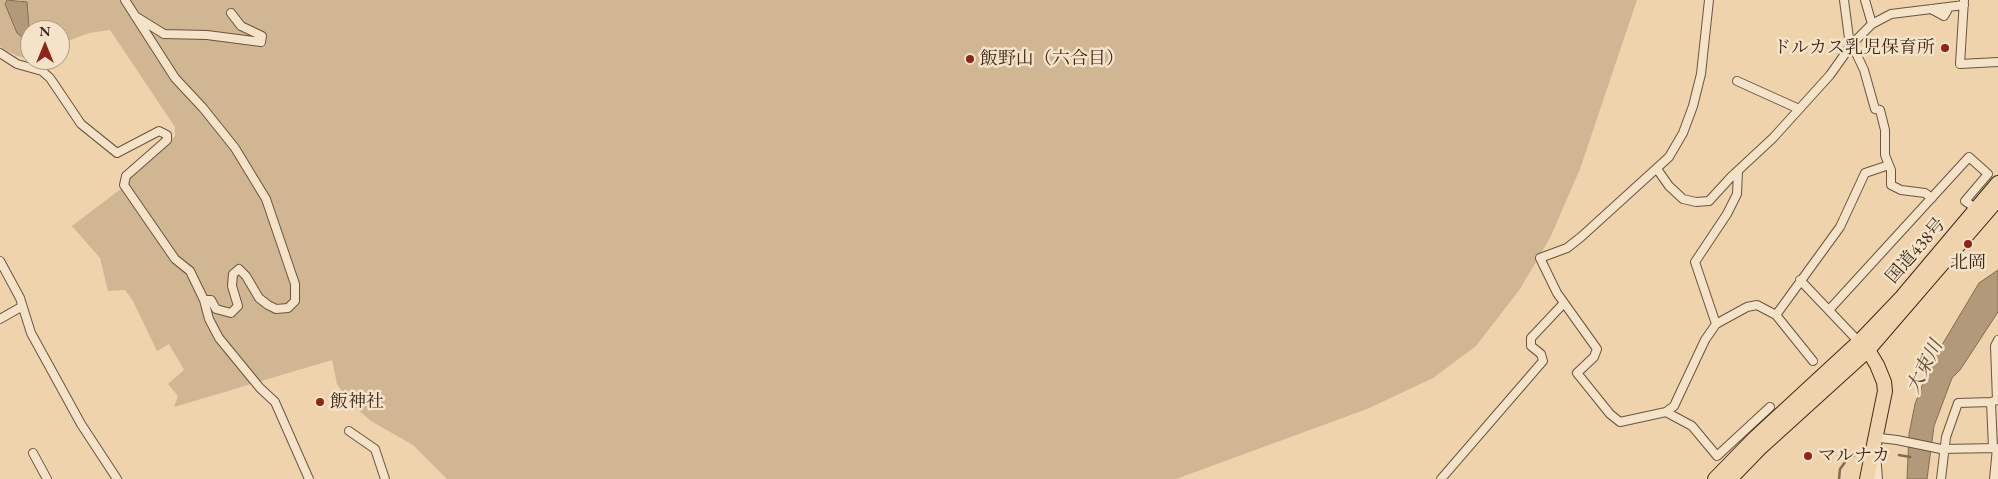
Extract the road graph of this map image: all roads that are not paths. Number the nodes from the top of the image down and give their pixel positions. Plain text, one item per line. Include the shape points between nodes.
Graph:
1 (125, 0) edge
2 (1709, 0) edge
3 (1844, 0) edge
4 (1865, 0) edge
5 (1964, 3) edge
6 (231, 13) dead end
7 (132, 14) junction
8 (1872, 24) junction
9 (1852, 44) junction
10 (0, 53) edge
11 (1998, 62) edge
12 (1737, 81) dead end
13 (1799, 109) junction
14 (1889, 165) junction
15 (1657, 169) junction
16 (1738, 171) junction
17 (1998, 183) edge
18 (1932, 198) junction
19 (1998, 199) edge
20 (1977, 209) junction
21 (0, 261) edge
22 (1800, 280) junction
23 (204, 300) junction
24 (1564, 303) junction
25 (21, 307) junction
26 (1829, 310) junction
27 (1776, 315) junction
28 (0, 319) edge
29 (1716, 324) junction
30 (1998, 340) edge
31 (1863, 346) junction
32 (1813, 361) dead end
33 (1991, 402) junction
34 (1770, 407) dead end
35 (1666, 412) junction
36 (350, 431) dead end
37 (1875, 438) junction
38 (1754, 439) junction
39 (1993, 448) junction
40 (1943, 449) junction
41 (33, 453) dead end
42 (47, 479) edge
43 (117, 479) edge
44 (309, 479) edge
45 (385, 479) edge
46 (1441, 479) edge
47 (1715, 479) edge
48 (1730, 479) edge
49 (1867, 479) edge
50 (1878, 479) edge
51 (1941, 479) edge
52 (1994, 479) edge

1 - 7 street
2 - 15 street via 1701,74 1693,106 1683,133 1669,157
3 - 9 street
4 - 8 street
5 - 8 street via 1891,14
5 - 11 street via 1960,64
6 - 7 street via 241,26 262,36 261,42 207,35 164,34
7 - 23 street via 175,78 203,108 252,172 266,199 295,284 295,301 288,308 276,309 259,298 239,269 233,274 232,286 238,306 231,313 216,309 211,300
8 - 9 street
9 - 13 street via 1830,75
9 - 14 street via 1864,70 1875,109 1880,110
10 - 23 street via 17,64 42,71 81,124 117,153 159,131 166,135 166,140 126,176 124,185 175,259 190,271
12 - 13 street
13 - 16 street
14 - 18 street via 1891,185 1926,193
14 - 22 street via 1865,173 1840,227
15 - 16 street via 1675,193 1696,202 1710,201
15 - 24 street via 1582,237 1567,248 1540,258
16 - 29 street via 1737,194 1695,262
17 - 20 highway, 国道438号
18 - 20 street via 1969,158 1988,174 1965,201
18 - 26 street
19 - 31 highway, 国道438号
20 - 31 highway, 国道438号
21 - 25 street via 20,298
22 - 26 street
22 - 27 street
23 - 44 street via 209,320 219,338 275,402
24 - 35 street via 1597,349 1594,357 1577,373 1610,414 1620,422
24 - 46 street via 1531,338 1531,346 1541,354 1543,361
25 - 28 street
25 - 43 street via 31,333
26 - 31 street
27 - 29 street via 1757,305
27 - 32 street
29 - 35 street via 1674,406
30 - 33 street via 1997,400
31 - 37 highway via 1884,382
31 - 38 highway, 国道438号
33 - 39 street
33 - 40 street via 1958,403
34 - 38 street
35 - 38 street via 1692,426 1717,456
36 - 45 street via 375,449
37 - 40 street
37 - 49 highway
37 - 50 street
38 - 47 highway, 国道438号
38 - 48 highway, 国道438号
39 - 40 street
39 - 52 street via 1997,448
40 - 51 street
41 - 42 street

